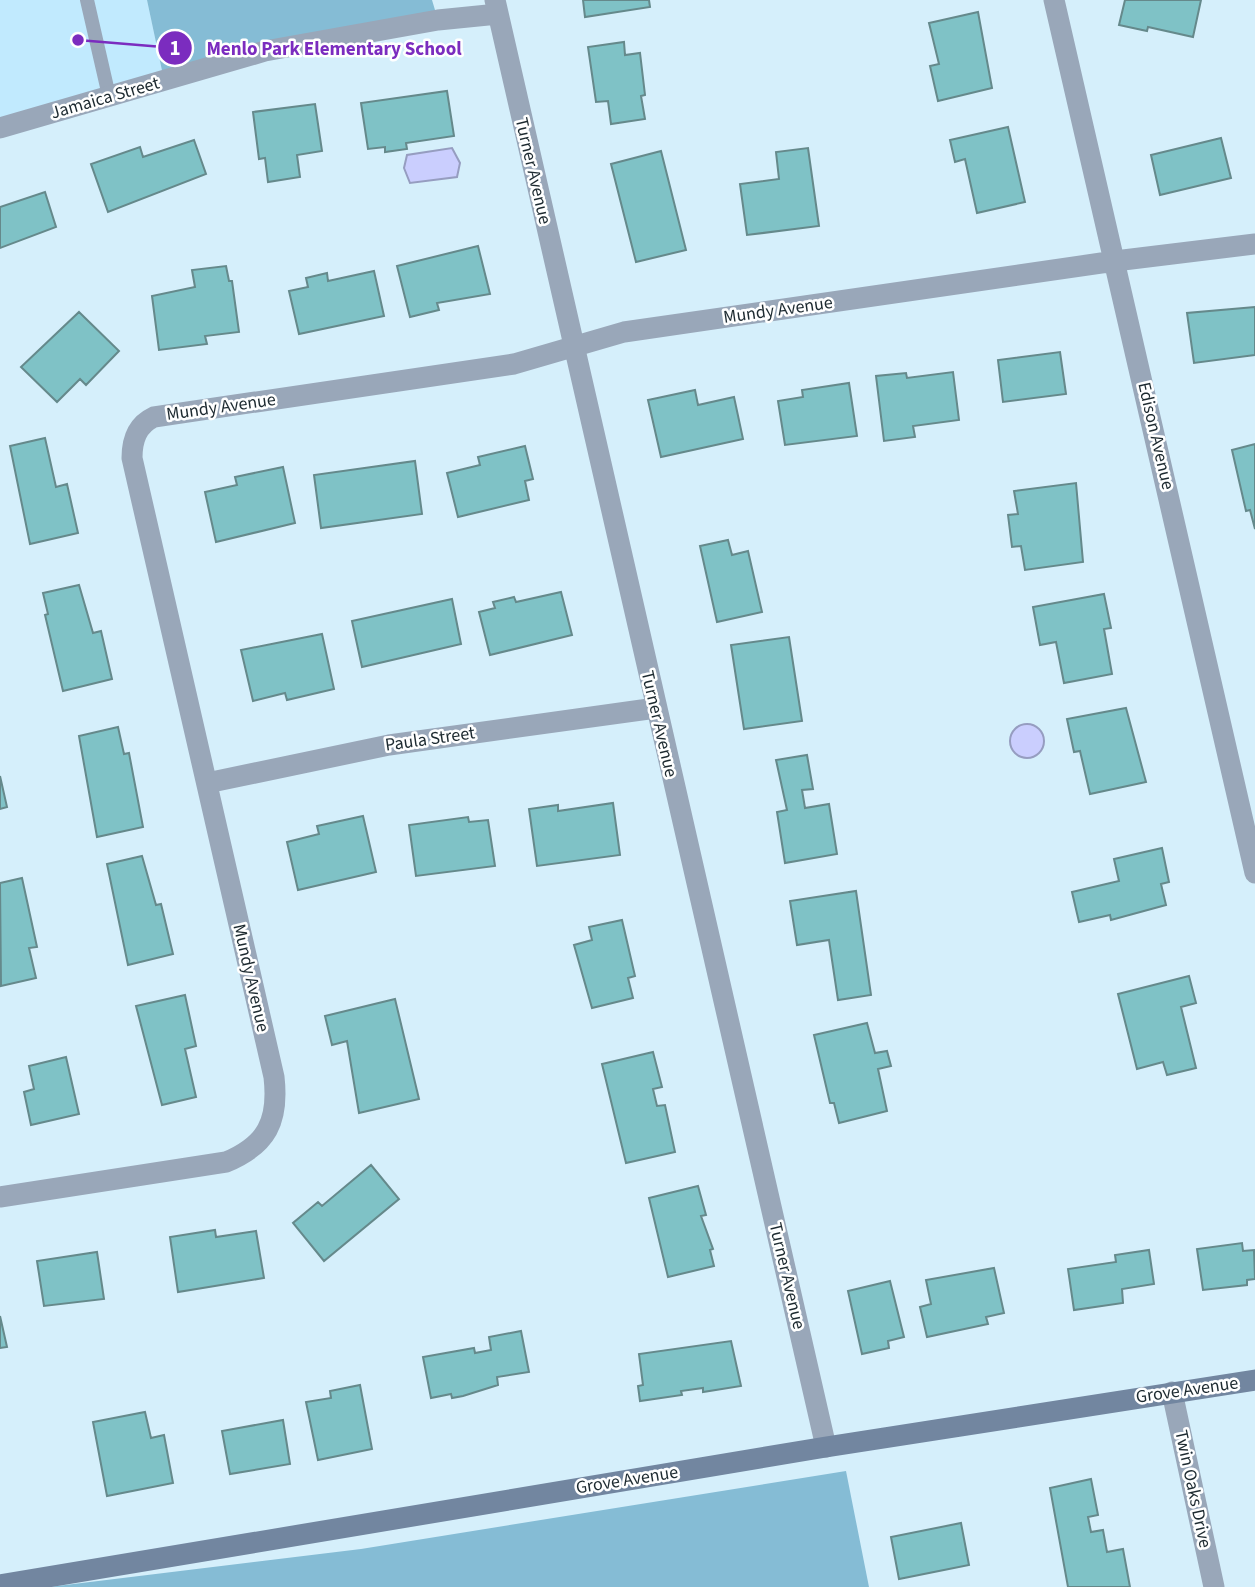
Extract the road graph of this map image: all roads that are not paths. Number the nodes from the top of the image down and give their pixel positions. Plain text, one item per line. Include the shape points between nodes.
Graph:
1 (87, 0) edge
2 (1054, 0) edge
3 (496, 7) edge
4 (109, 96) junction
5 (0, 128) edge
6 (1255, 244) edge
7 (1115, 261) junction
8 (573, 346) junction
9 (656, 708) junction
10 (207, 783) junction
11 (1255, 873) edge
12 (0, 1197) edge
13 (1255, 1380) edge
14 (1172, 1392) junction
15 (826, 1447) junction
16 (0, 1585) edge
17 (1213, 1587) edge

1 - 4 lane
2 - 7 street, Edison Avenue
3 - 4 street, Jamaica Street via 289,46
3 - 8 street, Turner Avenue
4 - 5 street, Jamaica Street
6 - 7 street, Mundy Avenue
7 - 8 street, Mundy Avenue via 624,332
7 - 11 street, Edison Avenue
8 - 9 street, Turner Avenue
8 - 10 street, Mundy Avenue via 514,364 143,422 132,445 132,458
9 - 10 street, Paula Street via 389,745
9 - 15 street, Turner Avenue
10 - 12 street, Mundy Avenue via 274,1077 275,1114 268,1130 257,1144 226,1162
13 - 14 street, Grove Avenue
14 - 15 street, Grove Avenue
14 - 17 street, Twin Oaks Drive
15 - 16 street, Grove Avenue

